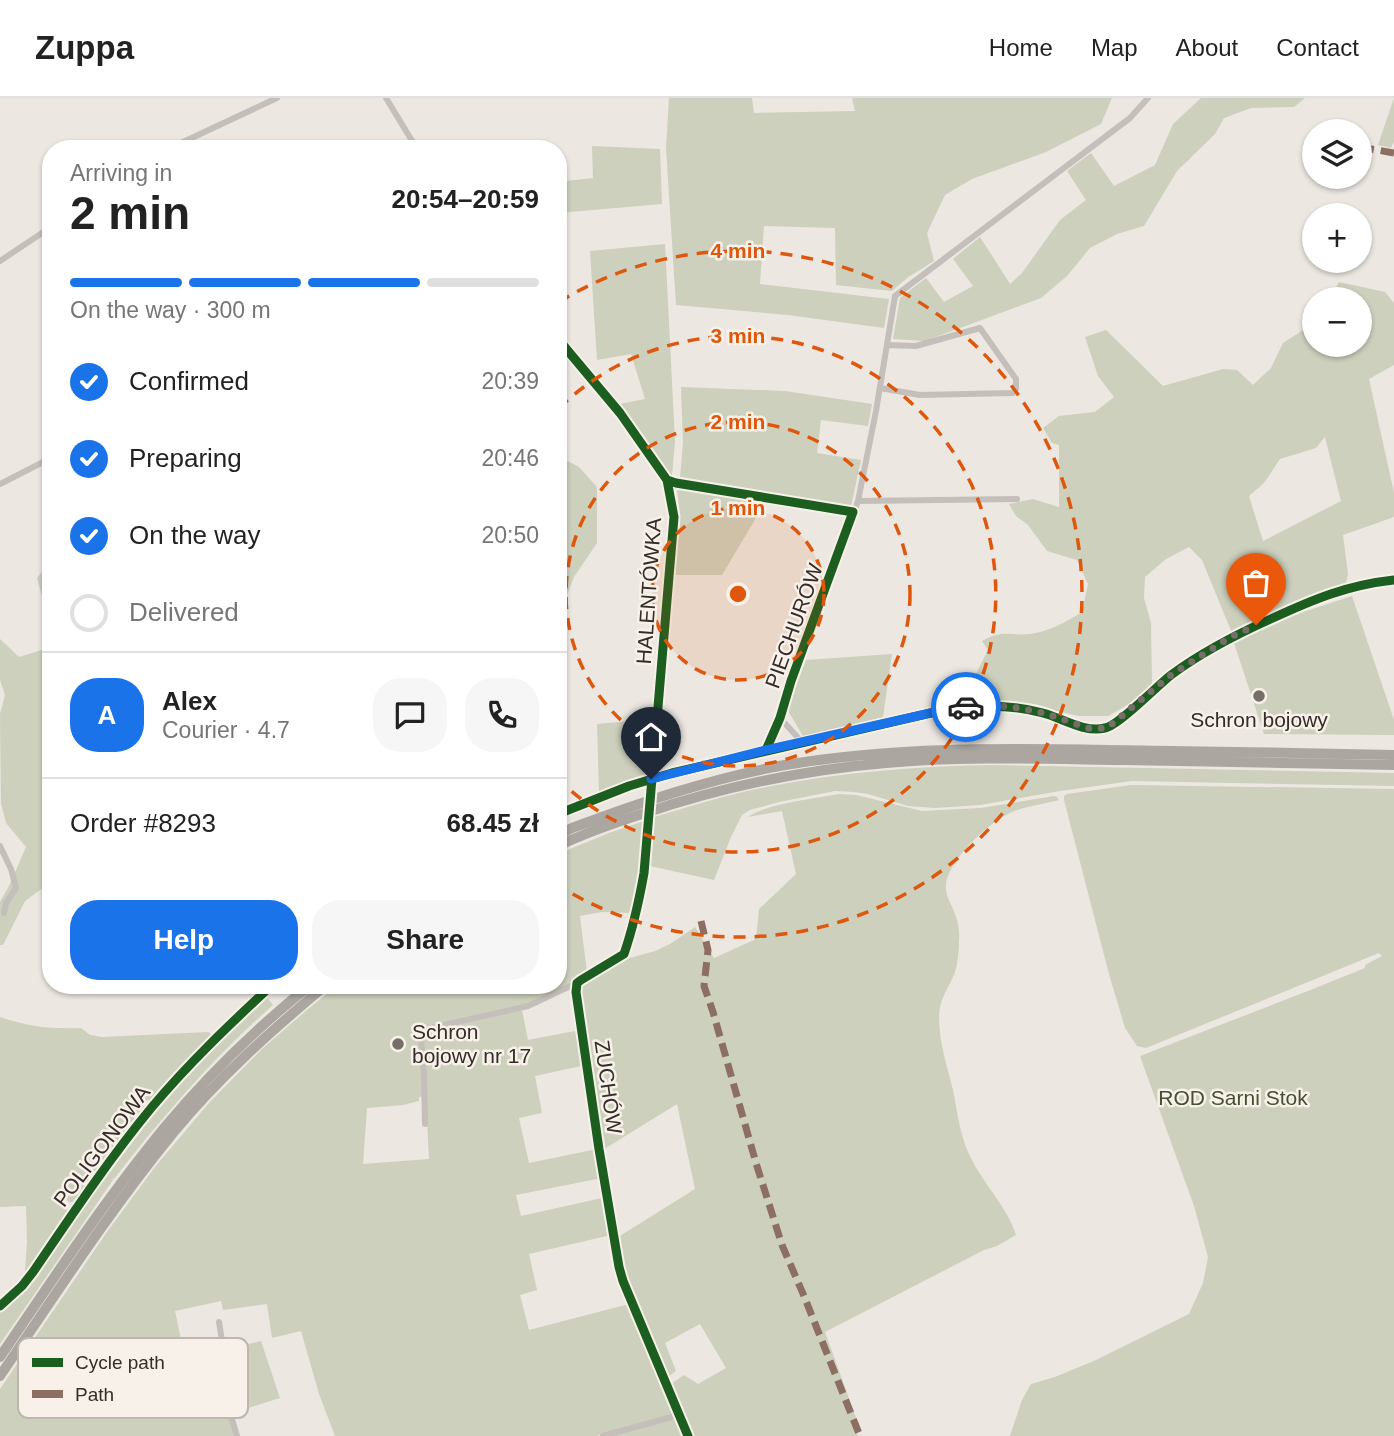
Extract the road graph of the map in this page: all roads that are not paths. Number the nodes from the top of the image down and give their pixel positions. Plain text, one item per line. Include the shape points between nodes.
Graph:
1 (277, 98) edge
2 (386, 98) edge
3 (1148, 98) edge
4 (191, 140) edge
5 (412, 140) edge
6 (42, 234) edge
7 (0, 261) edge
8 (887, 345) junction
9 (567, 350) edge
10 (880, 388) junction
11 (42, 463) edge
12 (667, 480) junction
13 (0, 484) edge
14 (1017, 499) dead end
15 (858, 501) junction
16 (853, 512) junction
17 (1394, 580) edge
18 (780, 718) junction
19 (802, 742) junction
20 (766, 750) junction
21 (1394, 755) edge
22 (1394, 765) edge
23 (567, 810) edge
24 (567, 830) edge
25 (567, 842) edge
26 (0, 846) edge
27 (4, 913) dead end
28 (577, 983) junction
29 (567, 988) edge
30 (262, 994) edge
31 (300, 994) edge
32 (315, 994) edge
33 (554, 994) edge
34 (425, 1124) dead end
35 (0, 1306) edge
36 (219, 1322) dead end
37 (26, 1338) edge
38 (222, 1338) edge
39 (18, 1350) edge
40 (0, 1357) edge
41 (0, 1376) edge
42 (679, 1415) junction
43 (232, 1418) edge
44 (237, 1436) edge
45 (603, 1436) edge
46 (688, 1436) edge

1 - 4 street
2 - 5 street
3 - 8 street, PIECHURÓW via 1130,118 895,296
6 - 7 street
8 - 10 street, PIECHURÓW
8 - 10 street via 916,346 980,328 1016,379 1016,389 1013,393 920,395
9 - 12 street, HALENTÓWKA via 620,413
10 - 15 street, PIECHURÓW
11 - 13 street
12 - 16 street
12 - 28 street, HALENTÓWKA, bridge via 674,517 642,886 624,954
14 - 15 street
15 - 16 street, PIECHURÓW
16 - 18 street, PIECHURÓW
17 - 19 street via 1323,596 1229,638 1171,675 1107,728 1091,729 1044,713 990,705 948,709
18 - 19 street, PIECHURÓW
18 - 20 street, PIECHURÓW
19 - 20 street
20 - 23 street via 629,786
21 - 24 highway via 987,748 884,752 728,777
22 - 25 highway via 1045,759 886,763 786,776 729,789 665,806
26 - 27 street via 16,888
28 - 29 street
28 - 42 street, ZUCHÓW via 619,1267
30 - 35 street, POLIGONOWA via 153,1107 102,1171 33,1272
31 - 40 highway via 236,1051 165,1126
32 - 37 highway via 244,1058 174,1132
33 - 34 street via 528,1006 425,1031 421,1039
36 - 38 street
39 - 41 highway
42 - 45 street
42 - 46 street, ZUCHÓW
43 - 44 street

